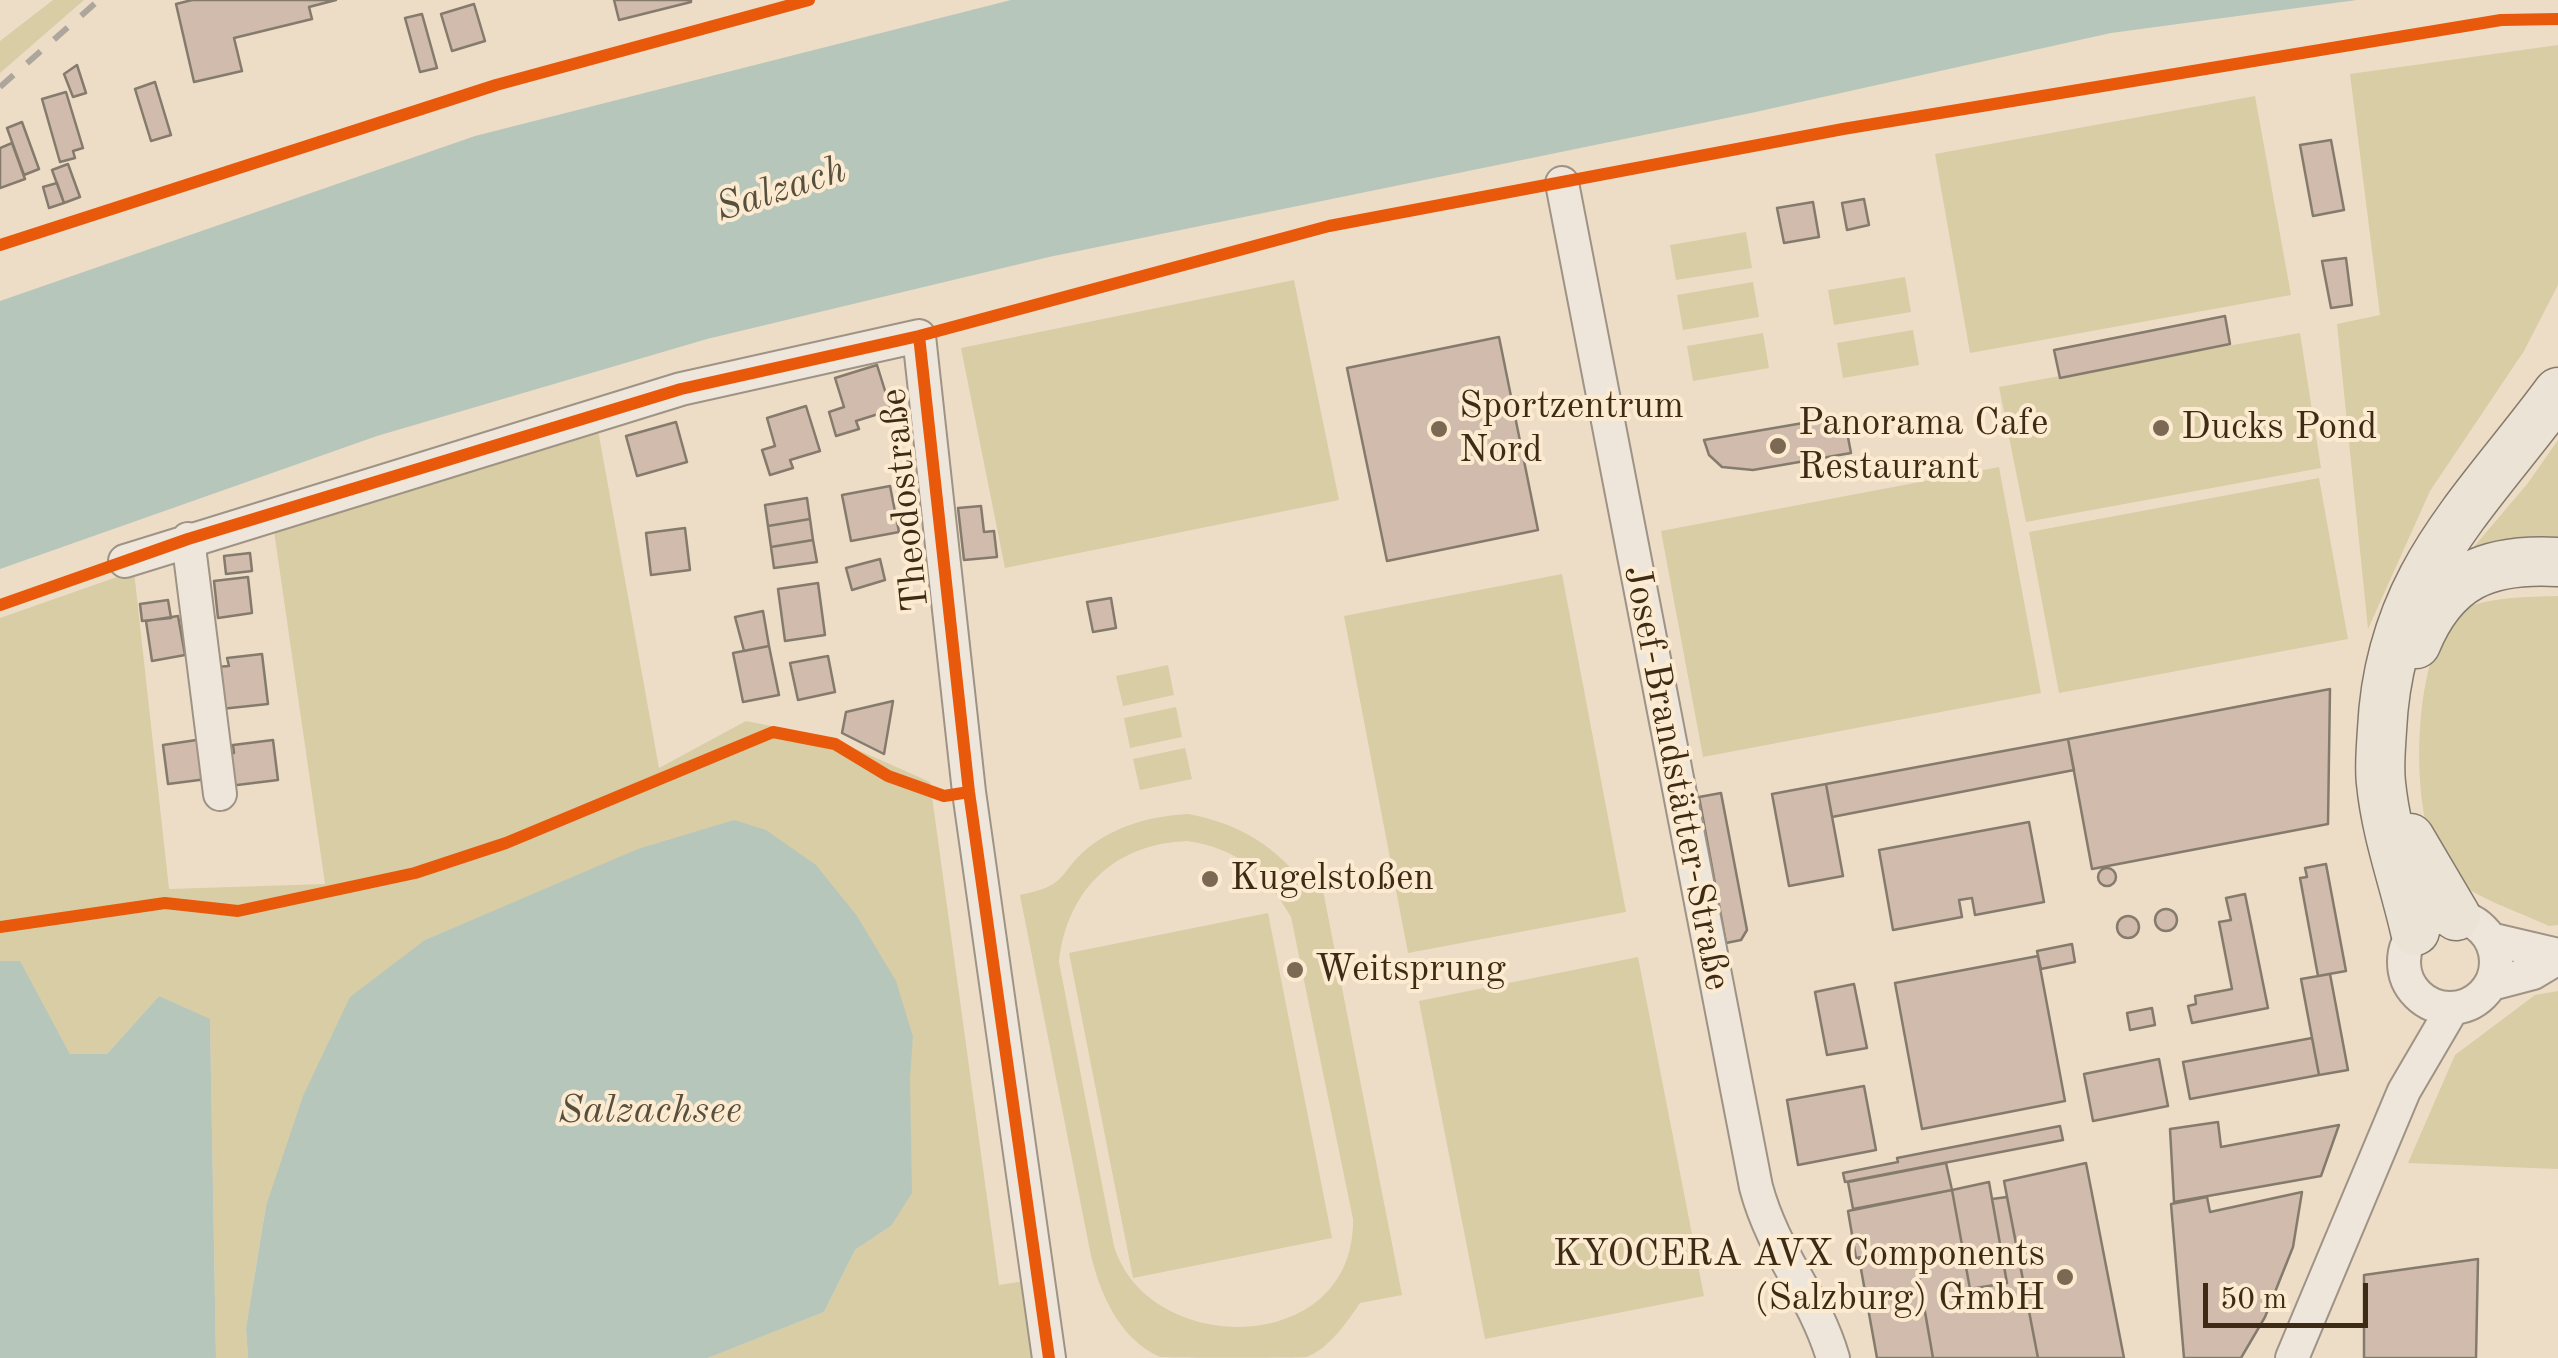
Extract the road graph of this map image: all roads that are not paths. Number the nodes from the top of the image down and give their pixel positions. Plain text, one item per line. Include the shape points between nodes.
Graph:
1 (1562, 183) dead end
2 (2558, 392) edge
3 (188, 539) junction
4 (125, 561) dead end
5 (2558, 562) edge
6 (220, 794) dead end
7 (2454, 929) junction
8 (2558, 956) edge
9 (2491, 984) junction
10 (2417, 994) junction
11 (2452, 1009) junction
12 (2404, 1091) junction
13 (1049, 1358) edge
14 (1833, 1358) edge
15 (2292, 1358) edge

1 - 14 street, Josef-Brandstätter-Straße via 1756,1186 1765,1222
2 - 7 highway via 2456,520 2416,584 2389,661 2380,778 2388,835
3 - 4 street, Theodostraße
3 - 6 street
3 - 13 street, Theodostraße via 681,389 919,336 969,792
5 - 7 highway via 2511,562 2466,576 2439,602 2412,653 2400,718 2408,828
7 - 8 street
7 - 9 street via 2495,953
7 - 10 street via 2404,960
8 - 9 street via 2533,972
9 - 11 street via 2468,1005
10 - 11 street
10 - 12 street
11 - 12 street
12 - 15 street

